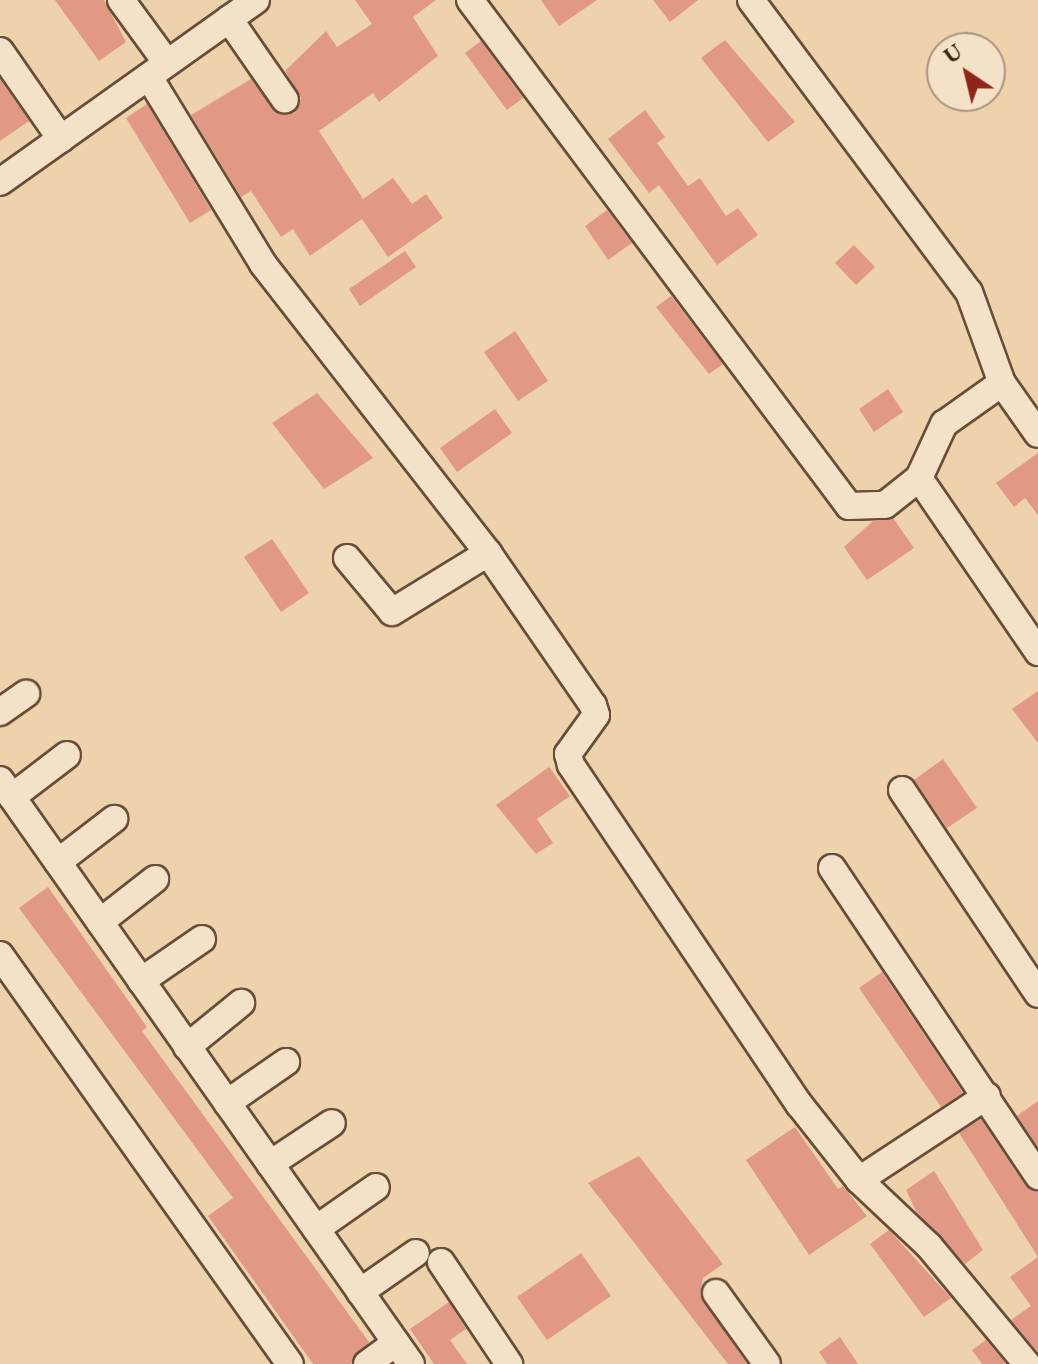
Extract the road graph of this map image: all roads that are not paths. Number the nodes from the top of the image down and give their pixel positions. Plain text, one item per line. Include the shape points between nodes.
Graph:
1 (121, 0) edge
2 (256, 0) edge
3 (470, 0) edge
4 (751, 0) edge
5 (229, 19) junction
6 (0, 51) edge
7 (158, 70) junction
8 (285, 100) dead end
9 (61, 139) junction
10 (0, 182) edge
11 (1002, 383) junction
12 (1038, 434) edge
13 (919, 478) junction
14 (488, 553) junction
15 (347, 558) dead end
16 (1038, 652) edge
17 (26, 694) dead end
18 (0, 712) edge
19 (67, 755) dead end
20 (6, 789) edge
21 (902, 790) dead end
22 (114, 819) dead end
23 (58, 862) junction
24 (832, 868) dead end
25 (155, 879) dead end
26 (100, 922) junction
27 (202, 939) dead end
28 (0, 955) edge
29 (141, 981) junction
30 (1038, 994) edge
31 (241, 1003) dead end
32 (187, 1047) junction
33 (286, 1062) dead end
34 (987, 1096) junction
35 (227, 1103) junction
36 (332, 1123) dead end
37 (270, 1164) junction
38 (1038, 1176) edge
39 (859, 1180) junction
40 (376, 1187) dead end
41 (316, 1229) junction
42 (360, 1292) junction
43 (716, 1293) dead end
44 (404, 1354) edge
45 (290, 1364) edge
46 (367, 1364) edge
47 (509, 1364) edge
48 (767, 1364) edge
49 (1027, 1364) edge

1 - 7 street
2 - 5 street
3 - 13 street via 849,506 885,505
4 - 11 street via 969,292
5 - 7 street
5 - 8 street
6 - 9 street
7 - 9 street
7 - 14 street via 263,264
9 - 10 street
11 - 12 street
11 - 13 street via 944,424
13 - 16 street
14 - 15 street via 392,612
14 - 39 street via 593,705 596,715 568,754 571,765 799,1104
17 - 18 street
19 - 20 street
20 - 23 street
21 - 30 street
22 - 23 street
23 - 26 street
24 - 34 street
25 - 26 street
26 - 29 street
27 - 29 street
28 - 45 street
29 - 32 street
31 - 32 street
32 - 35 street
33 - 35 street
34 - 38 street
34 - 39 street
35 - 37 street
36 - 37 street
37 - 41 street
39 - 49 street via 929,1246
40 - 41 street
41 - 42 street
42 - 44 street
42 - 47 street via 429,1257
43 - 48 street
44 - 46 street

